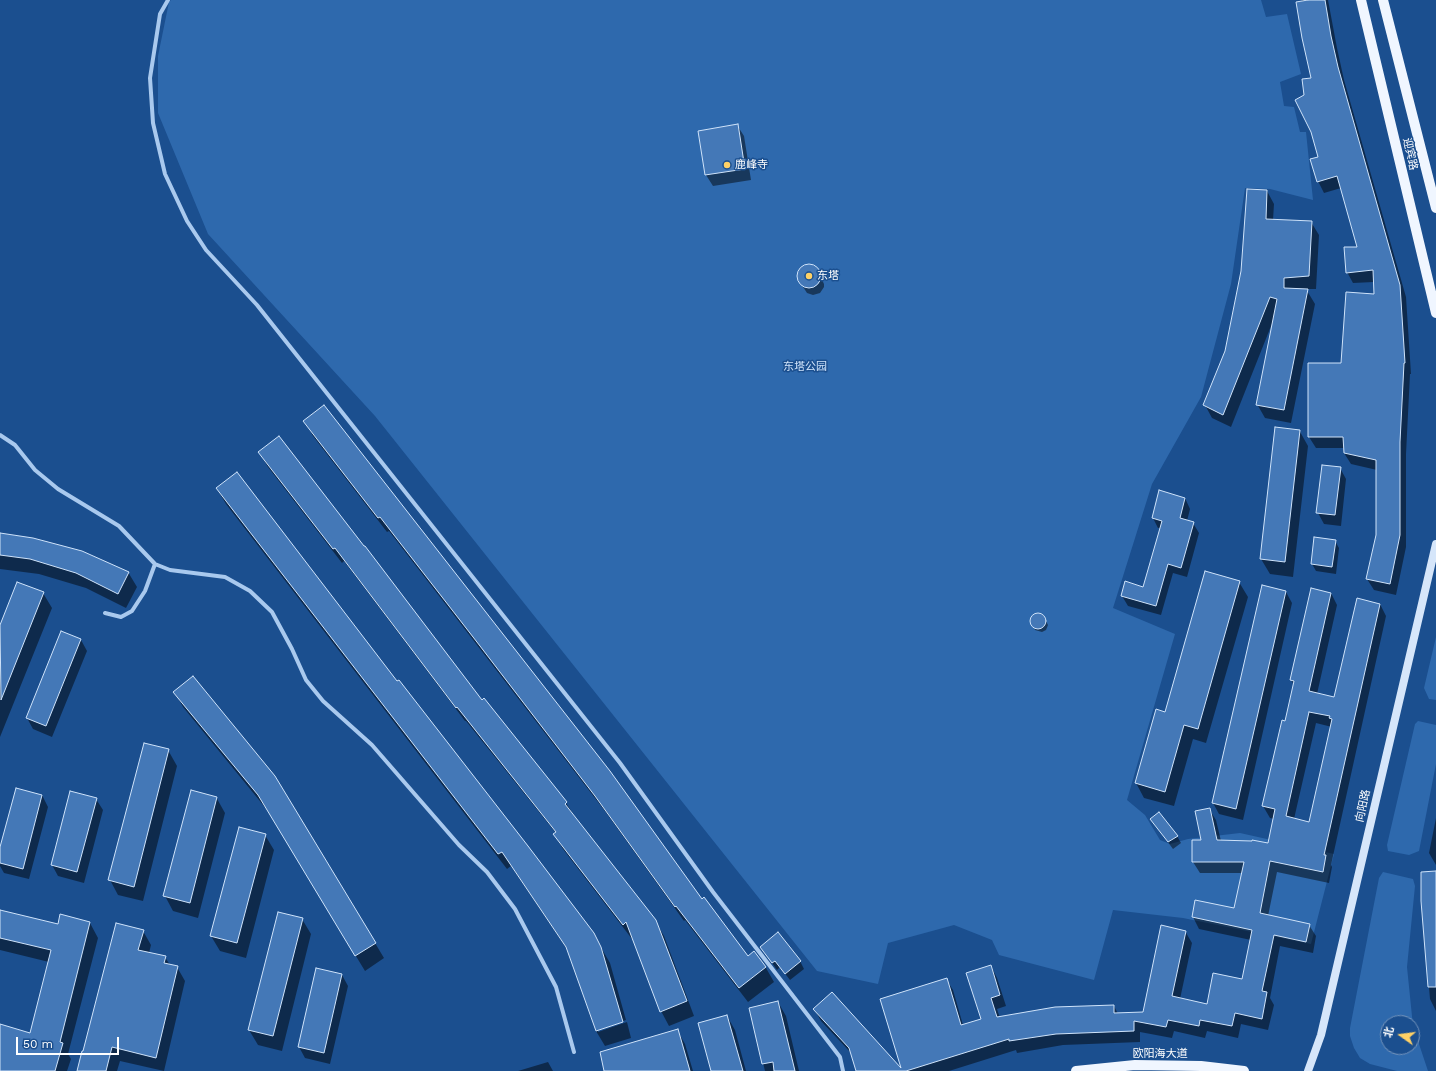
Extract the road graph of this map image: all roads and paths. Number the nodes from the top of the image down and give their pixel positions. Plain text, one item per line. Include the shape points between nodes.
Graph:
1 (168, 0) edge
2 (1361, 0) edge
3 (1383, 0) edge
4 (1436, 208) edge
5 (1436, 313) edge
6 (0, 435) edge
7 (1436, 544) edge
8 (155, 564) junction
9 (105, 613) dead end
10 (574, 1052) dead end
11 (843, 1071) edge
12 (1076, 1071) edge
13 (1244, 1071) edge
14 (1308, 1071) edge

1 - 11 street via 160,14 150,78 153,123 165,174 187,221 206,250 257,305 620,763 713,892 840,1057
2 - 5 main road, 迎宾路
3 - 4 main road, 迎宾路
6 - 8 street via 14,445 35,470 58,489 119,526
7 - 14 main road, 向阳路 via 1321,1035
8 - 9 street via 145,591 132,611 121,616
8 - 10 street via 170,570 225,577 250,592 272,612 306,680 322,701 372,745 459,846 487,872 515,909 556,988
12 - 13 main road, 欧阳海大道 via 1135,1065 1202,1066

